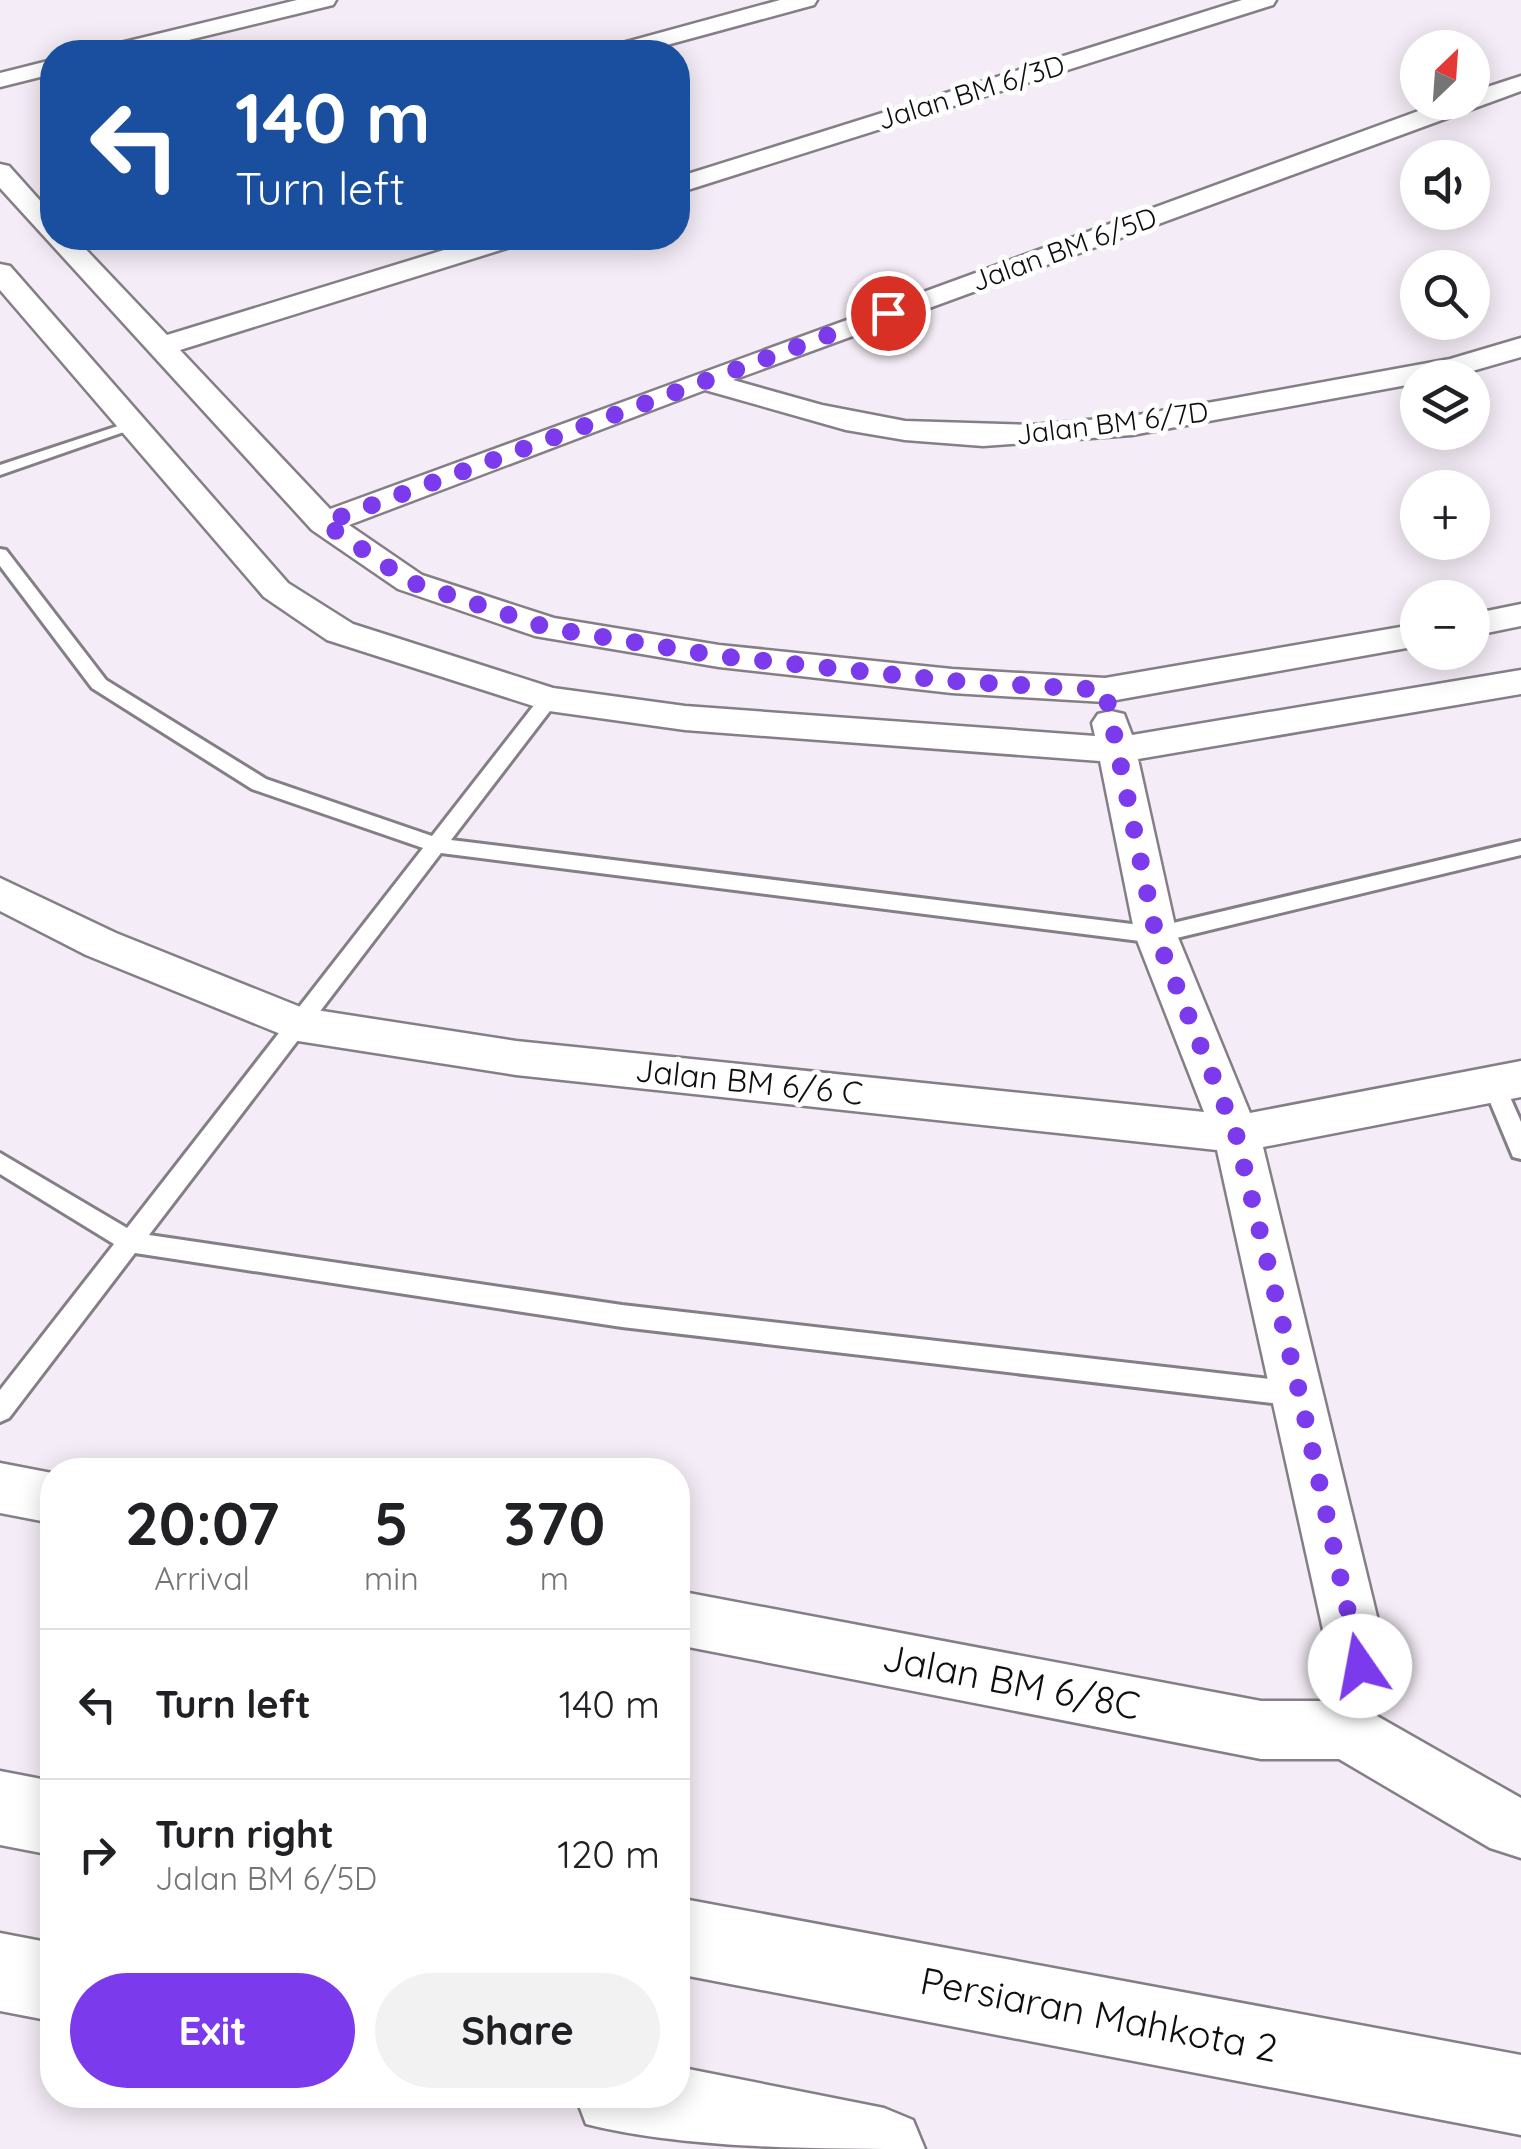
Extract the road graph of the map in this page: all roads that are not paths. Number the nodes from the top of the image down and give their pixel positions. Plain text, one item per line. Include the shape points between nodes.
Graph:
1 (325, 0) edge
2 (806, 0) edge
3 (1266, 0) edge
4 (161, 40) edge
5 (660, 40) edge
6 (40, 70) edge
7 (0, 80) edge
8 (1521, 83) edge
9 (1490, 95) edge
10 (1420, 120) edge
11 (0, 172) edge
12 (690, 181) edge
13 (40, 212) edge
14 (0, 222) edge
15 (40, 222) edge
16 (75, 250) edge
17 (471, 250) edge
18 (0, 272) edge
19 (160, 347) junction
20 (1521, 348) edge
21 (704, 380) junction
22 (136, 425) junction
23 (0, 470) edge
24 (324, 523) junction
25 (0, 554) edge
26 (1521, 616) edge
27 (1490, 622) edge
28 (1400, 637) edge
29 (1521, 682) edge
30 (1105, 690) junction
31 (548, 699) junction
32 (1116, 750) junction
33 (436, 844) junction
34 (1521, 848) edge
35 (0, 892) edge
36 (1156, 935) junction
37 (298, 1024) junction
38 (1508, 1082) edge
39 (1236, 1134) junction
40 (1521, 1150) edge
41 (0, 1162) edge
42 (130, 1242) junction
43 (1300, 1395) junction
44 (0, 1410) edge
45 (0, 1488) edge
46 (40, 1496) edge
47 (690, 1620) edge
48 (1345, 1730) junction
49 (0, 1808) edge
50 (40, 1816) edge
51 (1521, 1828) edge
52 (690, 1938) edge
53 (0, 1972) edge
54 (40, 1980) edge
55 (1521, 2095) edge
56 (680, 2108) edge
57 (884, 2149) edge

1 - 4 street
2 - 5 street
3 - 12 street, Jalan BM 6/3D
6 - 7 street
8 - 9 street, Jalan BM 6/5D
10 - 21 street, Jalan BM 6/5D
11 - 13 street
14 - 15 street
16 - 19 street
17 - 19 street
18 - 22 street
19 - 24 street
20 - 21 street, Jalan BM 6/7D via 1223,410 1017,436 934,434 852,422
21 - 24 street, Jalan BM 6/5D
22 - 23 lane
22 - 31 street via 276,590 340,632
24 - 30 street via 410,582 548,628 738,658
25 - 33 lane via 99,684 259,784
26 - 27 street
28 - 30 street
29 - 32 street
30 - 32 street
31 - 32 street via 686,718
31 - 33 lane
32 - 36 street
33 - 36 lane
33 - 37 lane
34 - 36 lane
35 - 37 street, Jalan BM 6/6 C via 101,944
36 - 39 street
37 - 39 street, Jalan BM 6/6 C via 516,1058
37 - 42 lane
38 - 39 street, Jalan BM 6/6 C
38 - 40 lane
39 - 43 street
41 - 42 lane
42 - 43 lane via 622,1316
42 - 44 lane
43 - 48 street via 1360,1666
45 - 46 street
47 - 48 street, Jalan BM 6/8C via 1262,1730
48 - 51 street
49 - 50 main road
52 - 55 main road, Persiaran Mahkota 2
53 - 54 main road
56 - 57 main road

